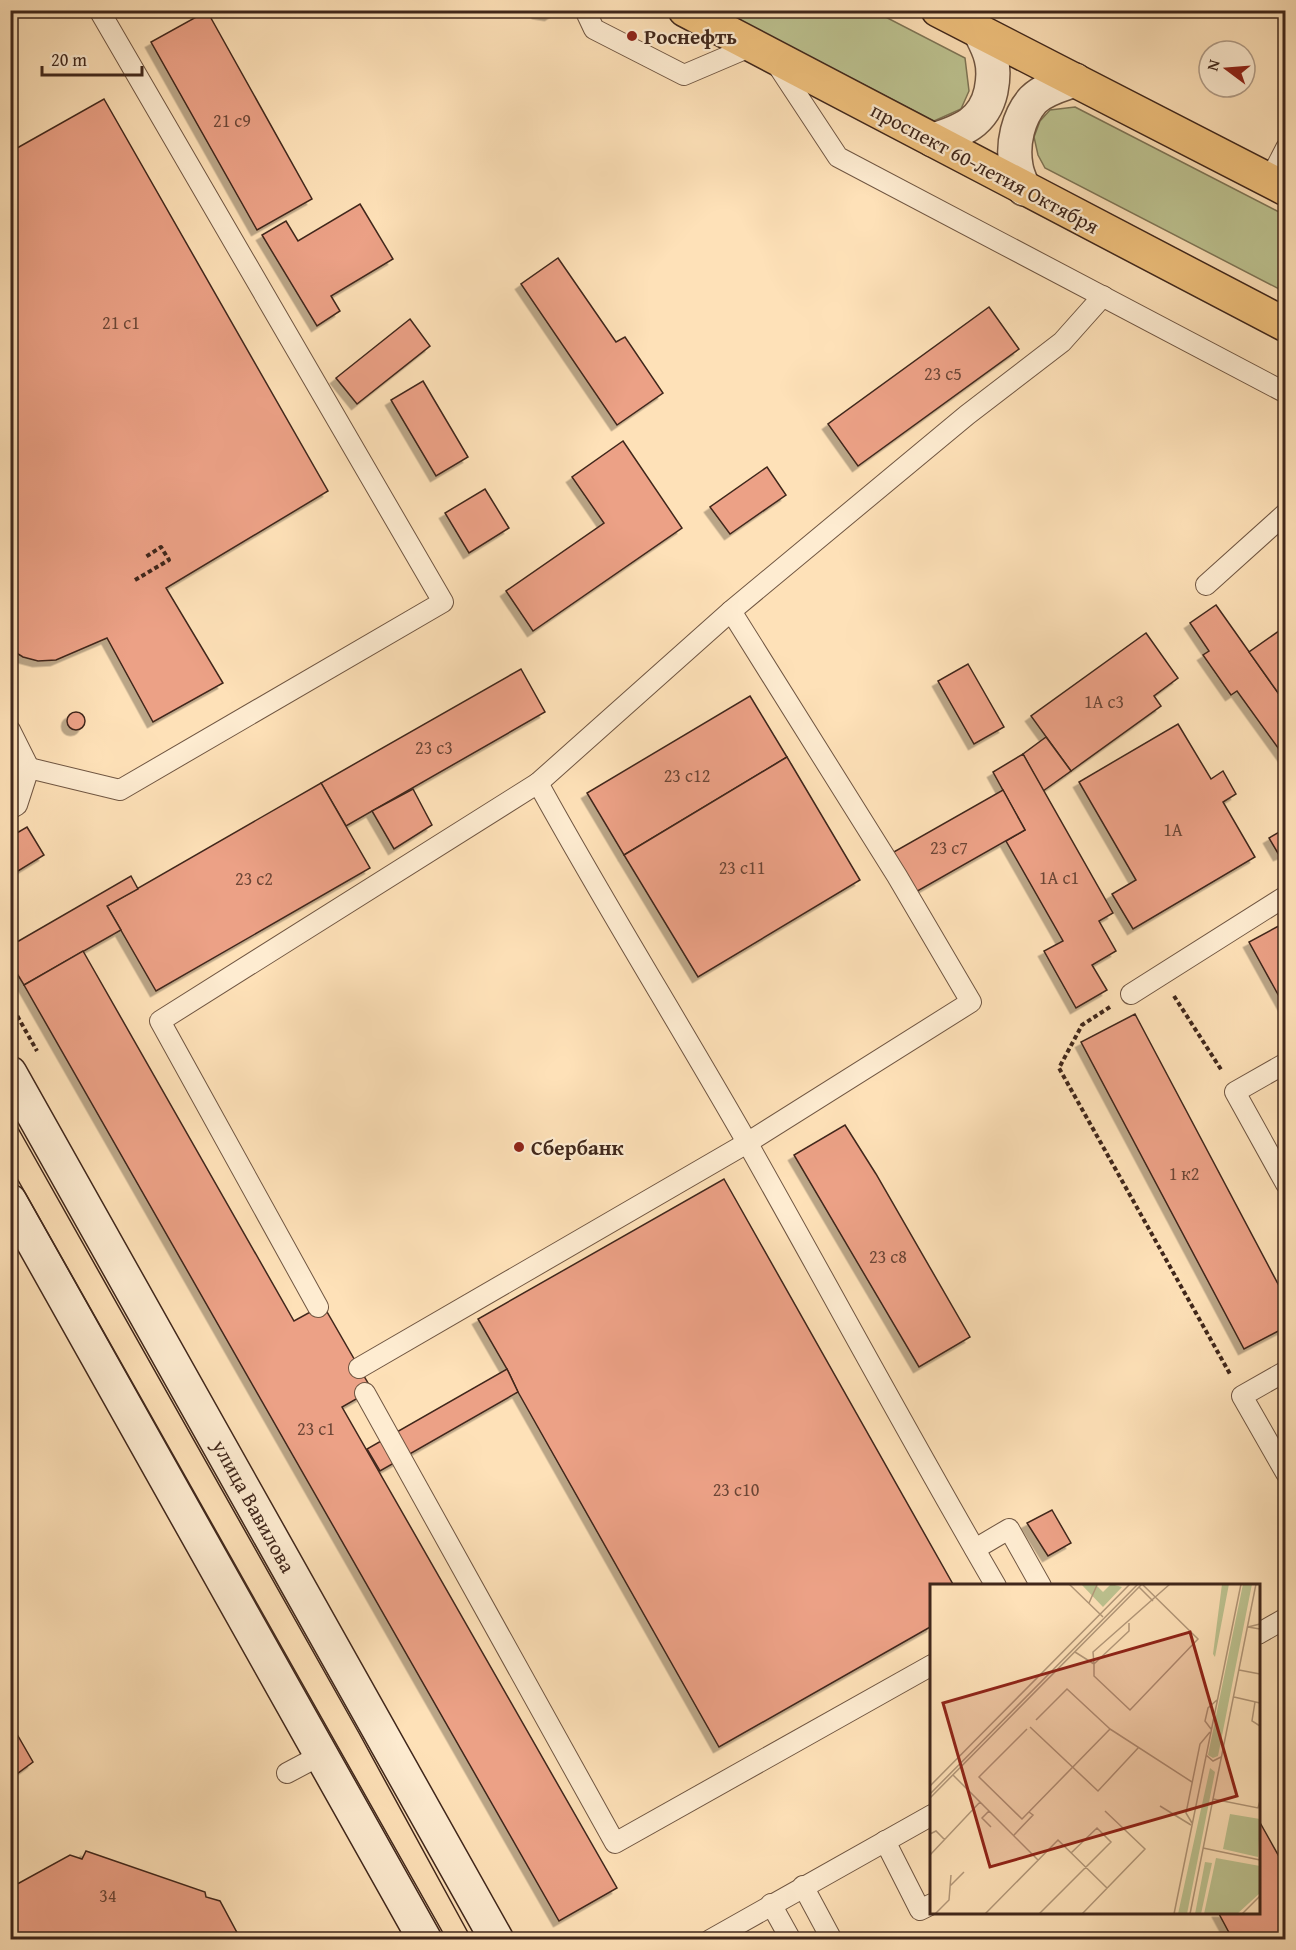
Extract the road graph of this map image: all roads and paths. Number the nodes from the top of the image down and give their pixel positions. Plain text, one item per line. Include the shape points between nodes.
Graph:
1 (99, 10) edge
2 (585, 10) edge
3 (685, 10) edge
4 (938, 10) edge
5 (980, 32) junction
6 (762, 51) junction
7 (1075, 80) junction
8 (933, 140) junction
9 (1286, 148) edge
10 (1277, 185) edge
11 (1024, 189) junction
12 (1103, 296) junction
13 (1286, 325) edge
14 (1286, 393) edge
15 (1286, 513) edge
16 (144, 558) dead end
17 (135, 580) dead end
18 (1206, 585) dead end
19 (731, 611) junction
20 (10, 730) edge
21 (20, 765) edge
22 (538, 783) junction
23 (10, 809) edge
24 (1286, 896) edge
25 (1161, 976) junction
26 (1131, 994) joint
27 (1286, 1064) edge
28 (10, 1073) edge
29 (1235, 1092) junction
30 (747, 1143) junction
31 (1286, 1184) edge
32 (10, 1201) edge
33 (318, 1307) dead end
34 (359, 1368) dead end
35 (1286, 1371) edge
36 (365, 1393) dead end
37 (1242, 1396) junction
38 (1286, 1473) edge
39 (975, 1549) junction
40 (995, 1584) edge
41 (1040, 1584) edge
42 (1286, 1618) edge
43 (1260, 1633) edge
44 (930, 1666) edge
45 (321, 1755) junction
46 (287, 1773) dead end
47 (930, 1816) edge
48 (885, 1841) junction
49 (803, 1886) junction
50 (771, 1904) junction
51 (930, 1905) edge
52 (425, 1940) edge
53 (497, 1940) edge
54 (710, 1940) edge
55 (791, 1940) edge
56 (832, 1940) edge

1 - 21 lane via 443,602 120,790
2 - 6 lane via 594,29 684,75
3 - 6 main road, проспект 60-летия Октября
4 - 5 main road
5 - 7 main road
5 - 8 main road via 992,58 988,103 977,120 956,133
6 - 8 main road, проспект 60-летия Октября
6 - 12 lane via 838,157
7 - 10 main road
7 - 11 main road via 1034,100 1020,120 1015,143 1016,167
8 - 11 main road, проспект 60-летия Октября
9 - 10 lane
11 - 13 main road, проспект 60-летия Октября
12 - 14 lane
12 - 19 lane via 1062,342 967,415
15 - 18 lane
16 - 17 path via 161,547 168,560
19 - 22 lane
19 - 30 lane via 971,1002
20 - 21 lane
21 - 23 lane via 17,806
22 - 30 lane
22 - 33 lane via 160,1021
24 - 25 lane
25 - 26 lane
25 - 29 path
26 - 37 path via 1082,1025 1059,1068
27 - 29 lane
28 - 53 main road, улица Вавилова
29 - 31 lane
30 - 34 lane
30 - 39 lane
32 - 45 main road
35 - 37 lane
36 - 44 lane via 615,1843
37 - 38 lane
39 - 40 lane
39 - 41 lane via 1009,1529
42 - 43 lane
45 - 46 lane
45 - 52 main road
47 - 48 lane
48 - 49 lane
48 - 51 lane via 920,1910
49 - 50 lane
49 - 56 lane
50 - 54 lane
50 - 55 lane

